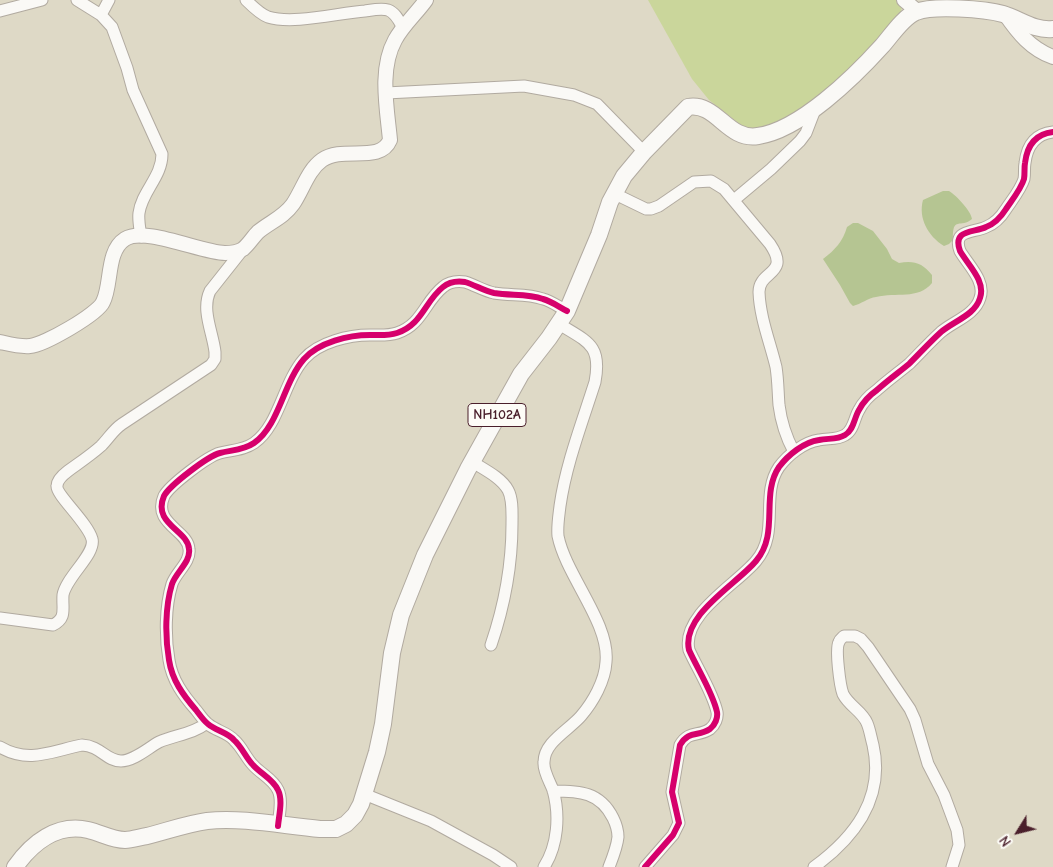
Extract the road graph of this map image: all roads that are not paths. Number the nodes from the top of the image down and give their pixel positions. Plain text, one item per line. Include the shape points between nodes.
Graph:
1 (42, 0) edge
2 (77, 0) edge
3 (109, 0) edge
4 (246, 0) edge
5 (426, 0) edge
6 (904, 0) edge
7 (0, 11) edge
8 (917, 11) junction
9 (1004, 14) junction
10 (102, 15) junction
11 (403, 28) junction
12 (1053, 29) edge
13 (1053, 57) edge
14 (386, 93) junction
15 (816, 108) junction
16 (1053, 132) edge
17 (644, 152) junction
18 (613, 193) junction
19 (734, 200) junction
20 (141, 237) junction
21 (244, 248) junction
22 (563, 318) junction
23 (0, 342) edge
24 (794, 452) junction
25 (471, 462) junction
26 (0, 618) edge
27 (491, 645) dead end
28 (206, 723) junction
29 (0, 747) edge
30 (553, 791) junction
31 (364, 794) junction
32 (278, 826) junction
33 (15, 867) edge
34 (511, 867) edge
35 (544, 867) edge
36 (609, 867) edge
37 (646, 867) edge
38 (814, 867) edge
39 (952, 867) edge

1 - 7 street
2 - 10 street
3 - 10 street
4 - 11 street via 267,17 287,19 389,10 397,16
5 - 11 main road
6 - 8 main road
8 - 9 highway via 969,10
8 - 15 highway, NH102A via 903,21 863,68
9 - 12 highway via 1029,26
9 - 13 main road via 1031,46
10 - 20 street via 112,27 133,90 162,154 162,165 139,213
11 - 14 main road via 390,51
14 - 17 street via 524,86 574,95 597,104
14 - 21 main road via 388,146 376,153 344,154 324,159 314,167 301,192 283,215 256,234
15 - 17 highway, NH102A via 777,130 745,137 704,108 688,107
15 - 19 street via 806,134
16 - 24 street via 1040,135 1028,148 1024,180 1000,218 986,228 966,232 960,239 960,251 982,288 974,310 942,331 872,394 859,409 852,429 839,438 814,440
17 - 18 highway, NH102A
18 - 19 street via 651,209 699,181 717,184
18 - 22 highway, NH102A via 592,254
19 - 24 street via 776,256 775,271 760,283 760,300 776,368 783,422
20 - 21 main road via 170,240 220,253
20 - 23 main road via 125,239 119,246 113,256 106,296 97,310 41,344 30,346
21 - 26 street via 207,299 215,352 211,365 118,427 98,449 59,480 58,493 79,516 92,540 92,547 64,590 63,616 53,625
22 - 25 highway, NH102A via 521,374
22 - 28 street via 544,299 496,293 465,282 453,282 444,287 405,331 346,338 311,353 290,380 264,434 245,448 203,461 166,493 162,512 190,546 187,561 176,575 170,591 169,660 179,688
22 - 30 street via 594,350 597,368 566,475 558,535 606,646 606,663 592,700 546,751 543,764
24 - 37 street via 779,468 774,480 768,541 762,553 691,628 689,650 713,702 716,720 710,729 689,735 680,745 672,792 679,823 674,835
25 - 27 street via 499,480 508,490 512,506 508,587
25 - 31 highway, NH102A via 425,555 401,616 392,653 384,724
28 - 29 street via 121,761 109,758 90,745 33,756 23,756
28 - 32 street via 236,741 252,765 279,791
30 - 35 street via 556,836 551,856
30 - 36 street via 593,796 608,810 618,835
31 - 32 highway, NH102A via 355,815 336,829
31 - 34 street via 431,821
32 - 33 highway, NH102A via 222,820 126,840 73,829 40,840
38 - 39 street via 827,858 862,820 873,790 875,755 870,729 842,692 838,643 849,635 868,647 915,720 928,764 957,830 959,845

